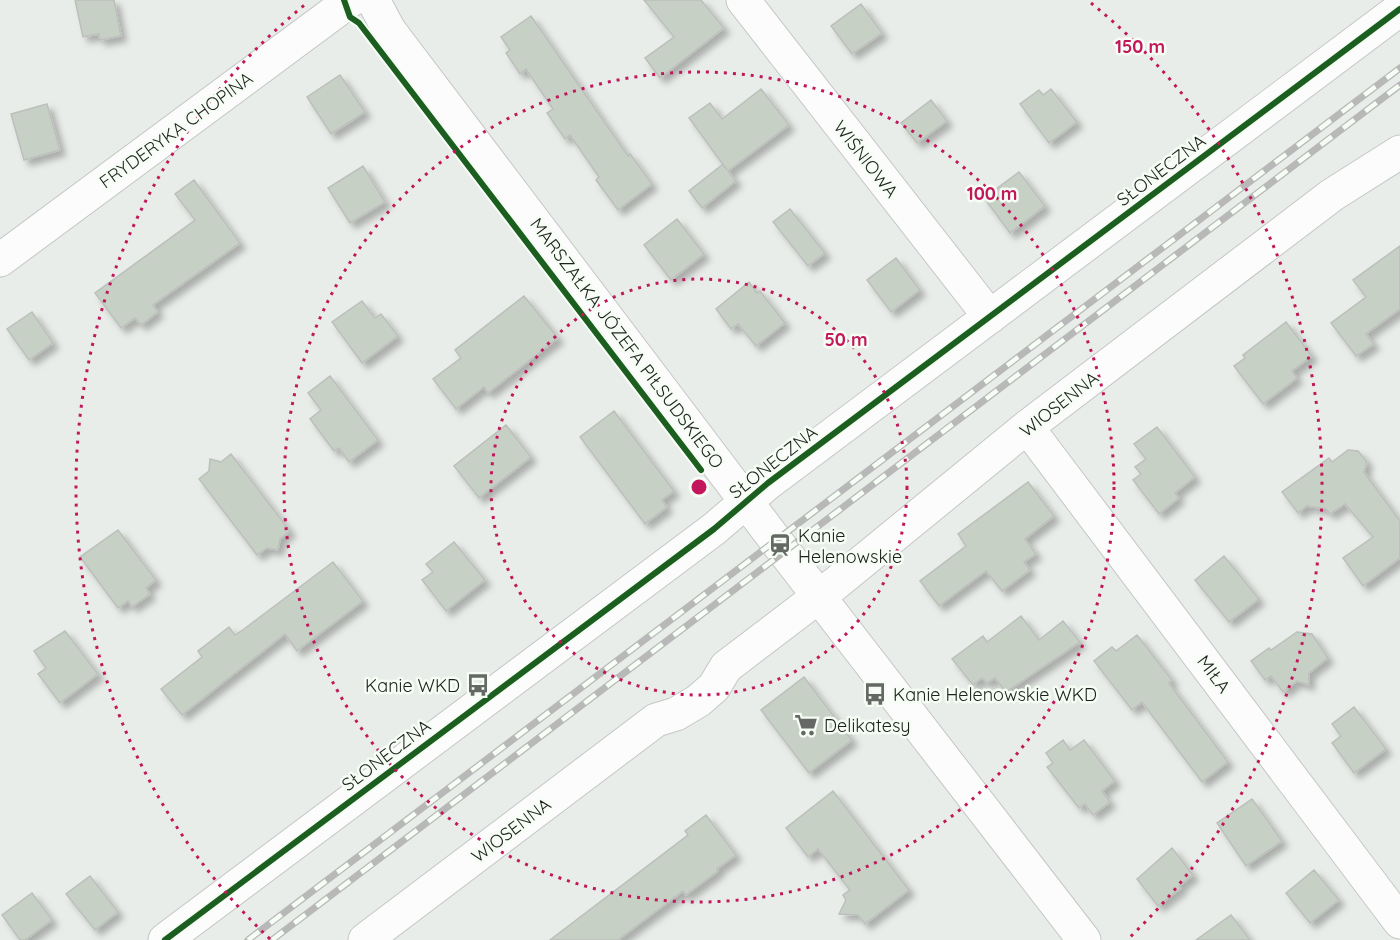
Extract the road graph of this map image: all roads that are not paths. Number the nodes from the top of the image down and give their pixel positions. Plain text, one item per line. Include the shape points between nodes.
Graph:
1 (351, 0) edge
2 (373, 0) edge
3 (743, 0) edge
4 (1400, 9) edge
5 (1400, 152) edge
6 (2, 249) edge
7 (990, 317) junction
8 (1027, 427) junction
9 (747, 500) junction
10 (819, 596) junction
11 (1400, 922) edge
12 (1400, 935) edge
13 (165, 940) edge
14 (366, 940) edge
15 (1084, 940) edge
16 (1394, 940) edge

1 - 6 street, FRYDERYKA CHOPINA
2 - 9 street, MARSZAŁKA JÓZEFA PIŁSUDSKIEGO via 389,30
3 - 7 street, WIŚNIOWA
4 - 7 street, SŁONECZNA
5 - 8 street, WIOSENNA via 1332,195
7 - 9 street, SŁONECZNA
8 - 10 street, WIOSENNA
8 - 11 street, MIŁA
9 - 10 street, MARSZAŁKA JÓZEFA PIŁSUDSKIEGO
9 - 13 street, SŁONECZNA via 714,529
10 - 14 street, WIOSENNA via 726,667 703,670 680,686 665,701 656,720
10 - 15 street, MARSZAŁKA JÓZEFA PIŁSUDSKIEGO
12 - 16 street

